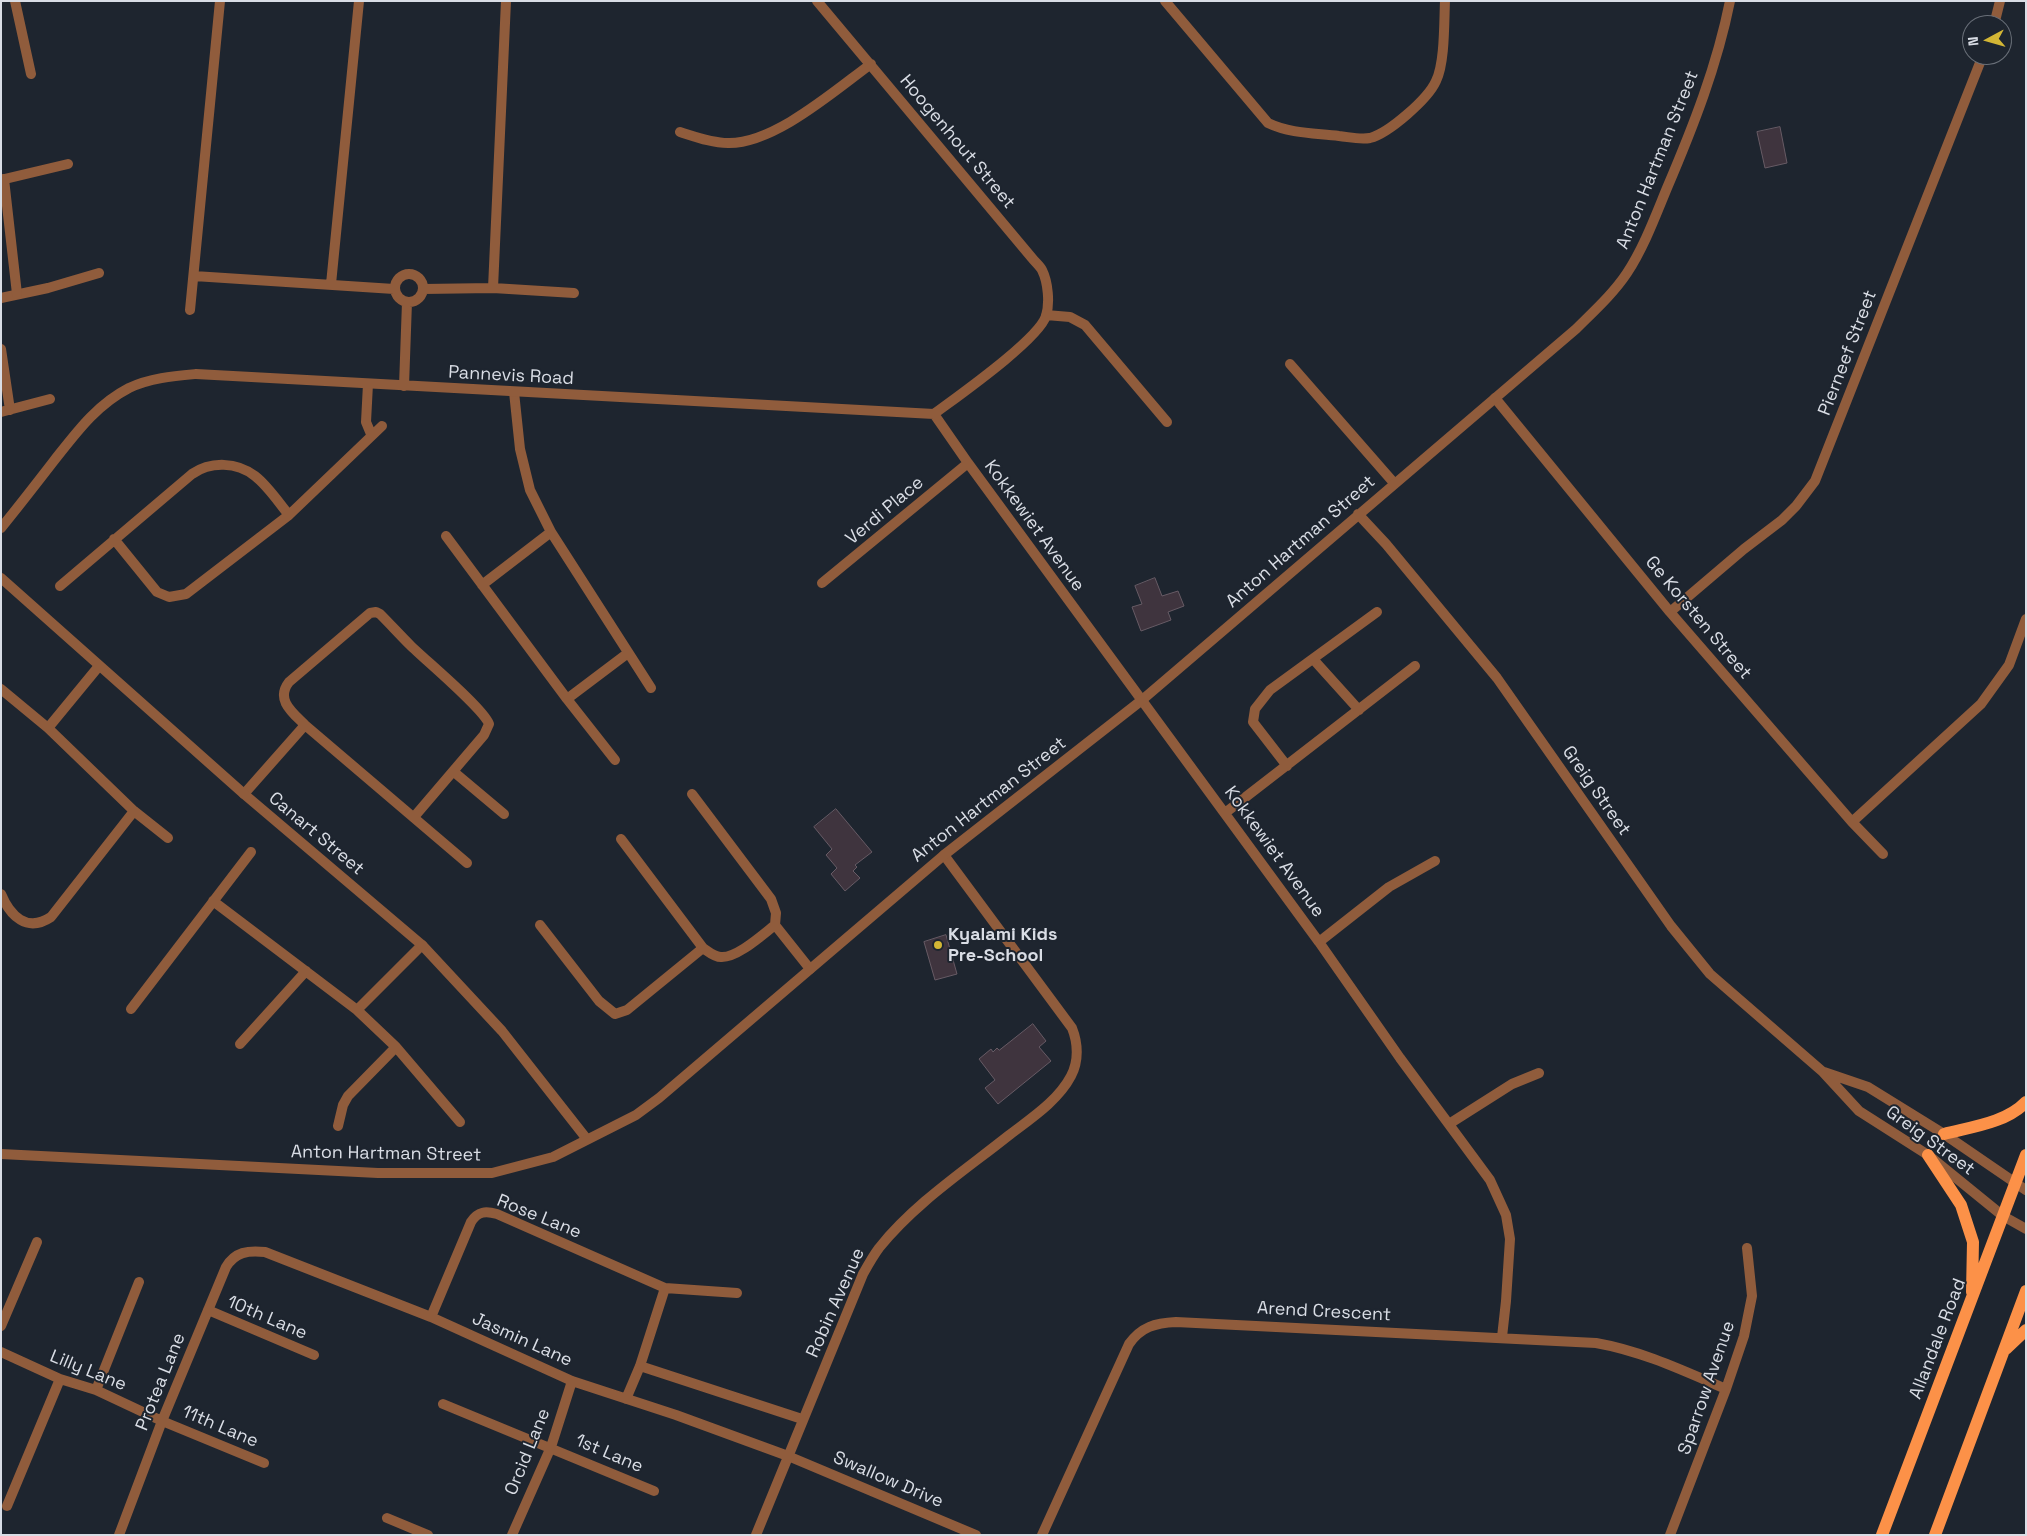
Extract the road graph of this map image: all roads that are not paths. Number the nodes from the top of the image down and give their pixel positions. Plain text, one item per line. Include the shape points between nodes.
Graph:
1 (15, 1) edge
2 (220, 1) edge
3 (360, 1) edge
4 (506, 1) edge
5 (817, 1) edge
6 (1165, 1) edge
7 (1445, 1) edge
8 (1730, 1) edge
9 (2000, 1) edge
10 (1996, 15) edge
11 (872, 64) junction
12 (1979, 65) edge
13 (31, 74) dead end
14 (680, 132) dead end
15 (68, 164) dead end
16 (3, 180) edge
17 (99, 273) dead end
18 (194, 276) junction
19 (331, 284) junction
20 (493, 288) junction
21 (394, 290) junction
22 (423, 290) junction
23 (574, 293) dead end
24 (17, 294) junction
25 (1, 298) edge
26 (407, 302) junction
27 (190, 310) dead end
28 (1046, 315) junction
29 (1, 349) edge
30 (1290, 364) dead end
31 (368, 384) junction
32 (404, 386) junction
33 (514, 392) junction
34 (1495, 398) junction
35 (50, 399) dead end
36 (6, 411) edge
37 (934, 414) junction
38 (1167, 422) dead end
39 (382, 426) dead end
40 (371, 434) junction
41 (968, 463) junction
42 (1394, 483) junction
43 (1358, 514) junction
44 (289, 515) junction
45 (1, 528) edge
46 (551, 532) junction
47 (446, 536) dead end
48 (114, 540) junction
49 (1, 578) edge
50 (822, 583) dead end
51 (482, 585) junction
52 (60, 586) dead end
53 (1377, 612) dead end
54 (1670, 612) junction
55 (2026, 619) edge
56 (628, 653) junction
57 (1313, 659) junction
58 (99, 666) junction
59 (1415, 666) dead end
60 (651, 688) dead end
61 (1, 689) edge
62 (567, 699) junction
63 (1142, 700) junction
64 (1359, 710) junction
65 (305, 725) junction
66 (48, 728) junction
67 (615, 760) dead end
68 (1287, 766) junction
69 (454, 772) junction
70 (244, 794) junction
71 (692, 794) dead end
72 (134, 811) junction
73 (1225, 813) junction
74 (504, 814) dead end
75 (414, 817) junction
76 (1852, 822) junction
77 (168, 838) dead end
78 (621, 839) dead end
79 (251, 852) dead end
80 (944, 854) junction
81 (1883, 854) dead end
82 (1435, 861) dead end
83 (467, 862) dead end
84 (1, 894) edge
85 (213, 901) junction
86 (540, 925) dead end
87 (775, 925) junction
88 (1319, 942) junction
89 (422, 945) junction
90 (703, 948) junction
91 (810, 969) junction
92 (306, 971) junction
93 (131, 1009) dead end
94 (358, 1010) junction
95 (240, 1044) dead end
96 (396, 1047) junction
97 (1823, 1072) junction
98 (1539, 1073) dead end
99 (2026, 1102) edge
100 (460, 1122) dead end
101 (1449, 1124) junction
102 (338, 1126) dead end
103 (1944, 1134) junction
104 (586, 1138) junction
105 (1, 1154) edge
106 (1928, 1155) junction
107 (2026, 1155) edge
108 (2021, 1187) edge
109 (2003, 1216) junction
110 (2026, 1229) edge
111 (37, 1242) dead end
112 (1748, 1248) dead end
113 (246, 1252) joint
114 (139, 1282) dead end
115 (665, 1288) junction
116 (2026, 1291) edge
117 (736, 1293) dead end
118 (1971, 1302) junction
119 (208, 1310) junction
120 (431, 1317) junction
121 (1, 1326) edge
122 (2026, 1330) edge
123 (1502, 1337) junction
124 (2004, 1350) junction
125 (1, 1352) edge
126 (314, 1356) dead end
127 (640, 1366) junction
128 (60, 1379) junction
129 (572, 1380) junction
130 (1726, 1389) junction
131 (96, 1390) junction
132 (626, 1399) junction
133 (443, 1404) dead end
134 (802, 1419) junction
135 (162, 1421) junction
136 (551, 1447) junction
137 (788, 1456) junction
138 (264, 1463) dead end
139 (654, 1491) dead end
140 (7, 1506) dead end
141 (387, 1518) dead end
142 (121, 1534) edge
143 (428, 1535) edge
144 (512, 1535) edge
145 (756, 1535) edge
146 (976, 1535) edge
147 (1042, 1535) edge
148 (1670, 1535) edge
149 (1882, 1535) edge
150 (1934, 1535) edge

1 - 13 street
2 - 18 street
3 - 19 street
4 - 20 street
5 - 11 street, Hoogenhout Street
6 - 7 street via 1268,123 1297,132 1366,138 1394,124 1423,100 1437,80
8 - 34 street, Anton Hartman Street via 1710,76 1682,154 1637,256 1615,290 1599,307
9 - 10 street
11 - 14 street via 780,129 746,142 714,142
11 - 28 street, Hoogenhout Street via 1042,270 1047,293
12 - 54 street, Pierneef Street via 1815,481 1782,520
15 - 16 street
16 - 24 street
17 - 24 street
18 - 19 street
18 - 27 street
19 - 21 street
20 - 22 street
20 - 23 street
21 - 22 street via 398,278 410,273 421,280
21 - 26 street via 401,300
22 - 26 street via 414,302
24 - 25 street
26 - 32 street
28 - 37 street via 1026,342
28 - 38 street via 1070,317 1085,325
29 - 36 street
30 - 42 street
31 - 32 street, Pannevis Road
31 - 40 street via 366,422
31 - 45 street, Pannevis Road via 196,374 145,382 129,388 88,418
32 - 33 street, Pannevis Road
33 - 37 street, Pannevis Road
33 - 46 street via 524,470
34 - 42 street, Anton Hartman Street
34 - 54 street, Ge Korsten Street
35 - 36 street
37 - 41 street, Kokkewiet Avenue
39 - 40 street
40 - 44 street via 354,455
41 - 50 street, Verdi Place
41 - 63 street, Kokkewiet Avenue
42 - 43 street, Anton Hartman Street
43 - 63 street, Anton Hartman Street
43 - 97 street, Greig Street via 1497,678 1671,926 1710,974
44 - 48 street via 256,477 232,465 208,466 192,474
44 - 48 street via 186,594 177,597 157,592
46 - 51 street
46 - 56 street
47 - 51 street
48 - 52 street
49 - 58 street, Canart Street
51 - 62 street
53 - 57 street
54 - 76 street, Ge Korsten Street
55 - 76 street via 2009,665 1981,704
56 - 60 street
56 - 62 street
57 - 64 street
57 - 68 street via 1270,690 1253,715 1253,722
58 - 66 street
58 - 70 street, Canart Street
59 - 64 street
61 - 66 street
62 - 67 street
63 - 73 street, Kokkewiet Avenue
63 - 80 street, Anton Hartman Street
64 - 68 street
65 - 69 street via 286,704 285,688 367,614 376,612 487,719 489,724 484,735
65 - 70 street
65 - 75 street
66 - 72 street
68 - 73 street
69 - 74 street
69 - 75 street
70 - 89 street, Canart Street
71 - 87 street via 773,903
72 - 77 street
72 - 84 street via 51,917 43,922 32,924 22,921
73 - 88 street, Kokkewiet Avenue
75 - 83 street
76 - 81 street, Ge Korsten Street
78 - 90 street
79 - 85 street
80 - 91 street, Anton Hartman Street
80 - 134 street, Robin Avenue via 1072,1028 1077,1039 1075,1067 1048,1103 915,1211 877,1250 863,1274
82 - 88 street via 1389,887
85 - 92 street
85 - 93 street
86 - 90 street via 599,1001 615,1014 627,1010
87 - 90 street via 729,956 721,958
87 - 91 street
88 - 101 street, Kokkewiet Avenue
89 - 94 street
89 - 104 street, Canart Street via 502,1031
91 - 104 street, Anton Hartman Street via 659,1098 636,1115
92 - 94 street
92 - 95 street
94 - 96 street
96 - 100 street
96 - 102 street via 348,1096
97 - 103 street, Greig Street via 1868,1087
97 - 106 street, Greig Street via 1859,1111
98 - 101 street via 1512,1084
99 - 103 main road via 2017,1112 1992,1122
101 - 123 street, Kokkewiet Avenue via 1490,1180 1506,1215 1510,1239
103 - 108 street, Greig Street
104 - 105 street, Anton Hartman Street via 553,1157 492,1173 470,1174 378,1173
106 - 109 street, Greig Street
106 - 118 main road via 1961,1205 1973,1242
107 - 108 main road, Allandale Road
108 - 109 main road, Allandale Road
109 - 110 street, Greig Street
109 - 118 main road, Allandale Road
111 - 121 street
112 - 130 street, Sparrow Avenue via 1750,1311
113 - 119 street, Protea Lane via 229,1262
113 - 120 street, Jasmin Lane via 266,1252
114 - 131 street
115 - 117 street, Rose Lane
115 - 120 street, Rose Lane via 497,1214 482,1212 471,1222
115 - 127 street
116 - 124 main road
118 - 149 main road, Allandale Road
119 - 126 street, 10th Lane
119 - 135 street, Protea Lane
120 - 129 street, Jasmin Lane
122 - 124 main road
123 - 130 street, Arend Crescent via 1596,1343 1622,1348
123 - 147 street, Arend Crescent via 1176,1322 1142,1329 1129,1344
124 - 150 main road
125 - 128 street, Lilly Lane
127 - 132 street
127 - 134 street
128 - 131 street, Lilly Lane
128 - 140 street
129 - 132 street, Jasmin Lane
129 - 136 street, Orcid Lane
130 - 148 street, Sparrow Avenue
131 - 135 street, Lilly Lane
132 - 137 street, Jasmin Lane
133 - 136 street, 1st Lane
134 - 137 street, Robin Avenue
135 - 138 street, 11th Lane
135 - 142 street, Protea Lane
136 - 139 street, 1st Lane
136 - 144 street, Orcid Lane
137 - 145 street, Robin Avenue
137 - 146 street, Swallow Drive
141 - 143 street

